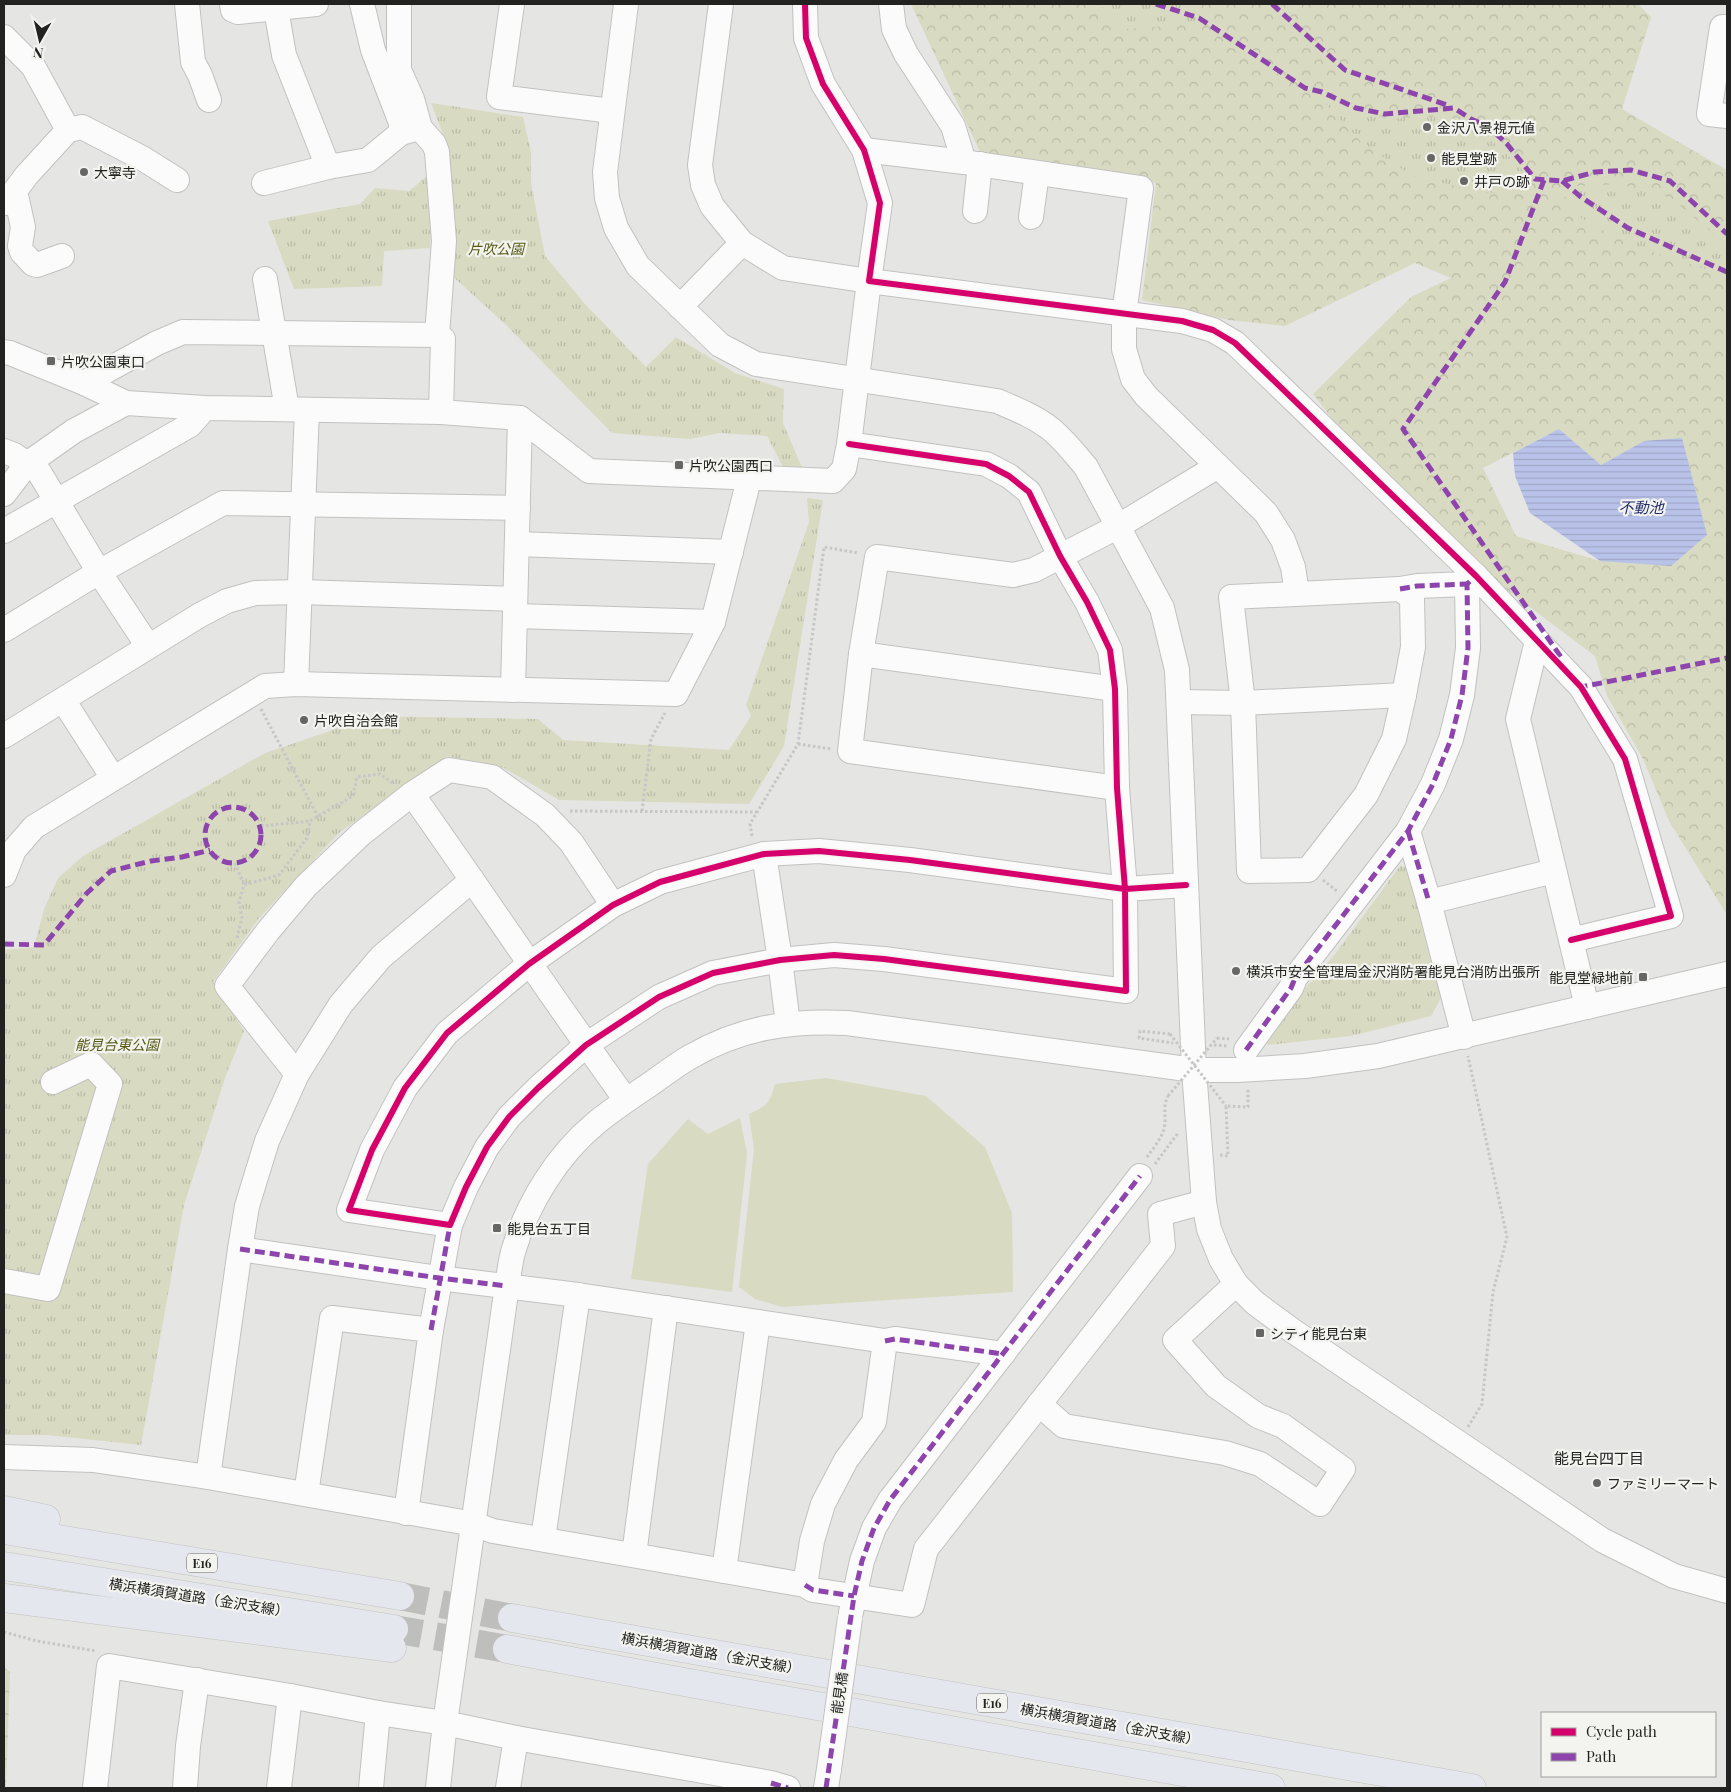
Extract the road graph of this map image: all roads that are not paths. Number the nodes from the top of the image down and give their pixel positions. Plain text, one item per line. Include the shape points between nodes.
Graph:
1 (187, 4) edge
2 (232, 4) edge
3 (316, 4) edge
4 (362, 4) edge
5 (399, 4) edge
6 (512, 4) edge
7 (626, 4) edge
8 (721, 4) edge
9 (805, 4) edge
10 (891, 4) edge
11 (276, 9) junction
12 (1727, 28) edge
13 (4, 37) edge
14 (209, 100) dead end
15 (612, 111) junction
16 (1727, 116) edge
17 (68, 130) junction
18 (411, 130) junction
19 (864, 150) junction
20 (972, 163) junction
21 (328, 167) junction
22 (1037, 173) junction
23 (177, 180) dead end
24 (264, 183) dead end
25 (9, 198) edge
26 (975, 211) dead end
27 (1031, 217) dead end
28 (742, 243) junction
29 (62, 256) dead end
30 (265, 279) dead end
31 (869, 281) junction
32 (680, 307) junction
33 (1124, 315) junction
34 (274, 334) junction
35 (437, 335) junction
36 (4, 352) edge
37 (856, 381) junction
38 (84, 382) junction
39 (126, 403) junction
40 (205, 408) junction
41 (297, 410) junction
42 (441, 412) junction
43 (520, 418) junction
44 (849, 444) junction
45 (4, 451) edge
46 (27, 464) junction
47 (1218, 466) junction
48 (749, 479) junction
49 (4, 494) edge
50 (57, 500) junction
51 (303, 503) junction
52 (518, 508) junction
53 (1117, 527) junction
54 (4, 531) edge
55 (517, 544) junction
56 (731, 552) junction
57 (1060, 556) junction
58 (99, 572) junction
59 (1472, 580) junction
60 (1400, 589) junction
61 (300, 592) junction
62 (1297, 593) junction
63 (515, 608) junction
64 (713, 622) junction
65 (4, 630) edge
66 (1537, 641) junction
67 (148, 646) junction
68 (861, 654) junction
69 (296, 684) junction
70 (1115, 689) junction
71 (512, 690) junction
72 (1404, 695) junction
73 (63, 700) junction
74 (1179, 702) junction
75 (1243, 703) junction
76 (4, 736) edge
77 (113, 778) junction
78 (1117, 788) junction
79 (412, 794) junction
80 (1408, 832) junction
81 (760, 855) junction
82 (1554, 871) junction
83 (4, 875) edge
84 (472, 880) junction
85 (1186, 885) junction
86 (1125, 889) junction
87 (1429, 902) junction
88 (613, 904) junction
89 (1571, 940) junction
90 (780, 960) junction
91 (529, 964) junction
92 (1727, 974) edge
93 (1587, 1007) junction
94 (788, 1024) junction
95 (586, 1045) junction
96 (1466, 1045) junction
97 (1246, 1050) dead end
98 (1194, 1068) junction
99 (297, 1074) junction
100 (53, 1082) dead end
101 (626, 1100) junction
102 (1140, 1176) road end
103 (1204, 1202) junction
104 (450, 1225) junction
105 (240, 1249) junction
106 (439, 1278) junction
107 (4, 1281) edge
108 (1236, 1284) junction
109 (507, 1286) junction
110 (578, 1296) junction
111 (666, 1308) junction
112 (758, 1322) junction
113 (431, 1330) junction
114 (885, 1341) junction
115 (1003, 1354) junction
116 (1039, 1404) junction
117 (4, 1457) edge
118 (208, 1477) junction
119 (306, 1494) junction
120 (4, 1510) edge
121 (406, 1513) junction
122 (474, 1524) junction
123 (4, 1530) edge
124 (543, 1539) junction
125 (634, 1555) junction
126 (4, 1566) edge
127 (724, 1571) junction
128 (805, 1585) junction
129 (1727, 1591) edge
130 (4, 1598) edge
131 (852, 1607) junction
132 (512, 1618) tunnel mouth
133 (506, 1654) tunnel mouth
134 (197, 1680) junction
135 (290, 1696) junction
136 (378, 1713) junction
137 (445, 1723) junction
138 (516, 1738) junction
139 (827, 1779) edge
140 (776, 1786) edge
141 (94, 1788) edge
142 (185, 1788) edge
143 (280, 1788) edge
144 (371, 1788) edge
145 (438, 1788) edge
146 (508, 1788) edge
147 (1271, 1788) edge
148 (1472, 1788) edge

1 - 14 street via 193,62
2 - 11 street via 233,10 238,12
3 - 11 street
4 - 18 street via 372,50 401,123
5 - 18 street via 399,70 412,99
6 - 15 street via 499,97
7 - 15 street
8 - 28 street via 700,164 703,185 712,206
9 - 19 street via 806,38 823,84
10 - 20 street via 894,29 906,54 953,126
11 - 21 street via 284,55
12 - 16 street via 1722,27 1709,114
13 - 17 street via 33,66
15 - 32 street via 604,172 607,198 616,228 638,266
17 - 23 street via 82,127
17 - 25 street
18 - 21 street via 368,160
18 - 35 street via 434,144 436,152 444,241
19 - 20 street
19 - 31 street via 880,203
20 - 22 street
20 - 26 street
21 - 24 street
22 - 27 street
22 - 33 street via 1141,188
25 - 29 street via 23,227 22,252 32,264
28 - 31 street via 783,268
28 - 32 street
30 - 34 street
31 - 33 street
31 - 37 street
32 - 37 street via 720,344 756,364
33 - 47 street via 1124,349 1133,379 1146,396
33 - 59 street via 1182,322 1212,330 1235,343
34 - 35 street
34 - 38 street via 183,332
34 - 41 street
35 - 42 street via 443,339
36 - 38 street
37 - 44 street
37 - 53 street via 997,401 1028,414 1051,429 1086,467
38 - 39 street
39 - 40 street
39 - 46 street via 74,431
40 - 41 street
40 - 50 street via 190,425
41 - 42 street
41 - 51 street
42 - 43 street
43 - 48 street via 589,471
43 - 52 street
44 - 48 street via 844,469 833,482
44 - 57 street via 986,464 1009,476 1029,492
45 - 46 street
46 - 49 street
46 - 50 street via 39,472
47 - 53 street
47 - 62 street via 1266,512 1275,526 1293,567
48 - 56 street
50 - 54 street
50 - 58 street
51 - 52 street
51 - 58 street via 223,503
51 - 61 street
52 - 55 street
53 - 57 street
53 - 74 street via 1162,608 1177,670
55 - 56 street
55 - 63 street
56 - 64 street
57 - 68 street via 1034,570 1013,575 877,557
57 - 70 street via 1110,650
58 - 65 street
58 - 67 street
59 - 60 street
59 - 66 street
59 - 80 street via 1468,648 1460,704 1451,739 1433,784
60 - 62 street
60 - 72 street via 1412,598 1413,646
61 - 63 street
61 - 67 street via 255,594 227,601
61 - 69 street
62 - 75 street via 1231,597
63 - 64 street
63 - 71 street
64 - 71 street via 676,694
66 - 82 street via 1518,719
66 - 89 street via 1581,686 1625,759 1671,916
67 - 73 street
68 - 70 street
68 - 78 street via 850,751
69 - 71 street
69 - 77 street via 265,686
70 - 78 street
72 - 75 street
72 - 75 street via 1394,738 1366,795 1308,870 1249,871
73 - 76 street
73 - 77 street
74 - 75 street
74 - 85 street
77 - 83 street via 34,827 14,850
78 - 86 street
79 - 84 street
79 - 88 street via 449,770 492,777 552,822 571,842
79 - 99 street via 360,834 306,886 227,986
80 - 87 street
80 - 97 street via 1295,978
81 - 86 street via 837,852
81 - 88 street via 660,882
81 - 90 street
82 - 87 street
82 - 89 street
84 - 91 street
84 - 99 street via 381,957 341,1004
85 - 86 street
85 - 98 street
86 - 90 street via 1126,991 884,959 834,955
87 - 96 street
88 - 91 street
89 - 93 street
90 - 94 street
90 - 95 street via 714,973 659,997
91 - 95 street
91 - 104 street via 447,1033 405,1088 372,1150 349,1210
92 - 93 street
93 - 96 street
94 - 98 street via 847,1023
94 - 101 street via 722,1040
95 - 101 street
95 - 104 street via 509,1116 487,1147
96 - 98 street via 1305,1066 1238,1070
98 - 103 street
99 - 105 street via 267,1142 247,1206
100 - 107 street via 91,1064 110,1084 48,1289
101 - 109 street via 568,1150 544,1183 513,1253
102 - 115 street, 能見橋
103 - 108 street via 1209,1230
103 - 116 street via 1160,1214 1163,1246
104 - 106 street
105 - 106 street
105 - 118 street
106 - 109 street
106 - 113 street
108 - 116 street via 1175,1340 1216,1386 1258,1416 1283,1426 1343,1469 1320,1504 1260,1464 1225,1453 1064,1426
108 - 129 street via 1255,1303 1294,1331 1602,1540 1674,1576
109 - 110 street
109 - 122 street
110 - 111 street
110 - 124 street
111 - 112 street
111 - 125 street
112 - 114 street
112 - 127 street
113 - 119 street via 332,1318
113 - 121 street
114 - 115 street via 895,1339
114 - 128 street via 874,1422 846,1460 822,1504
115 - 131 street, 能見橋 via 890,1500 874,1528 862,1561
116 - 131 street via 926,1549 912,1605
117 - 118 street via 92,1460
118 - 119 street
119 - 121 street
120 - 123 highway, E16 via 387,1594
121 - 122 street
122 - 124 street via 493,1531
122 - 137 street
124 - 125 street
125 - 127 street
126 - 130 highway, 横浜横須賀道路（金沢支線） via 393,1639
127 - 128 street
128 - 131 street
131 - 139 street, 能見橋, bridge
132 - 148 highway, 横浜横須賀道路（金沢支線） / E16
133 - 147 highway via 673,1680
134 - 135 street
134 - 141 street via 109,1666
134 - 142 street
135 - 136 street
135 - 143 street
136 - 137 street
136 - 144 street
137 - 138 street
137 - 145 street
138 - 140 street
138 - 146 street

